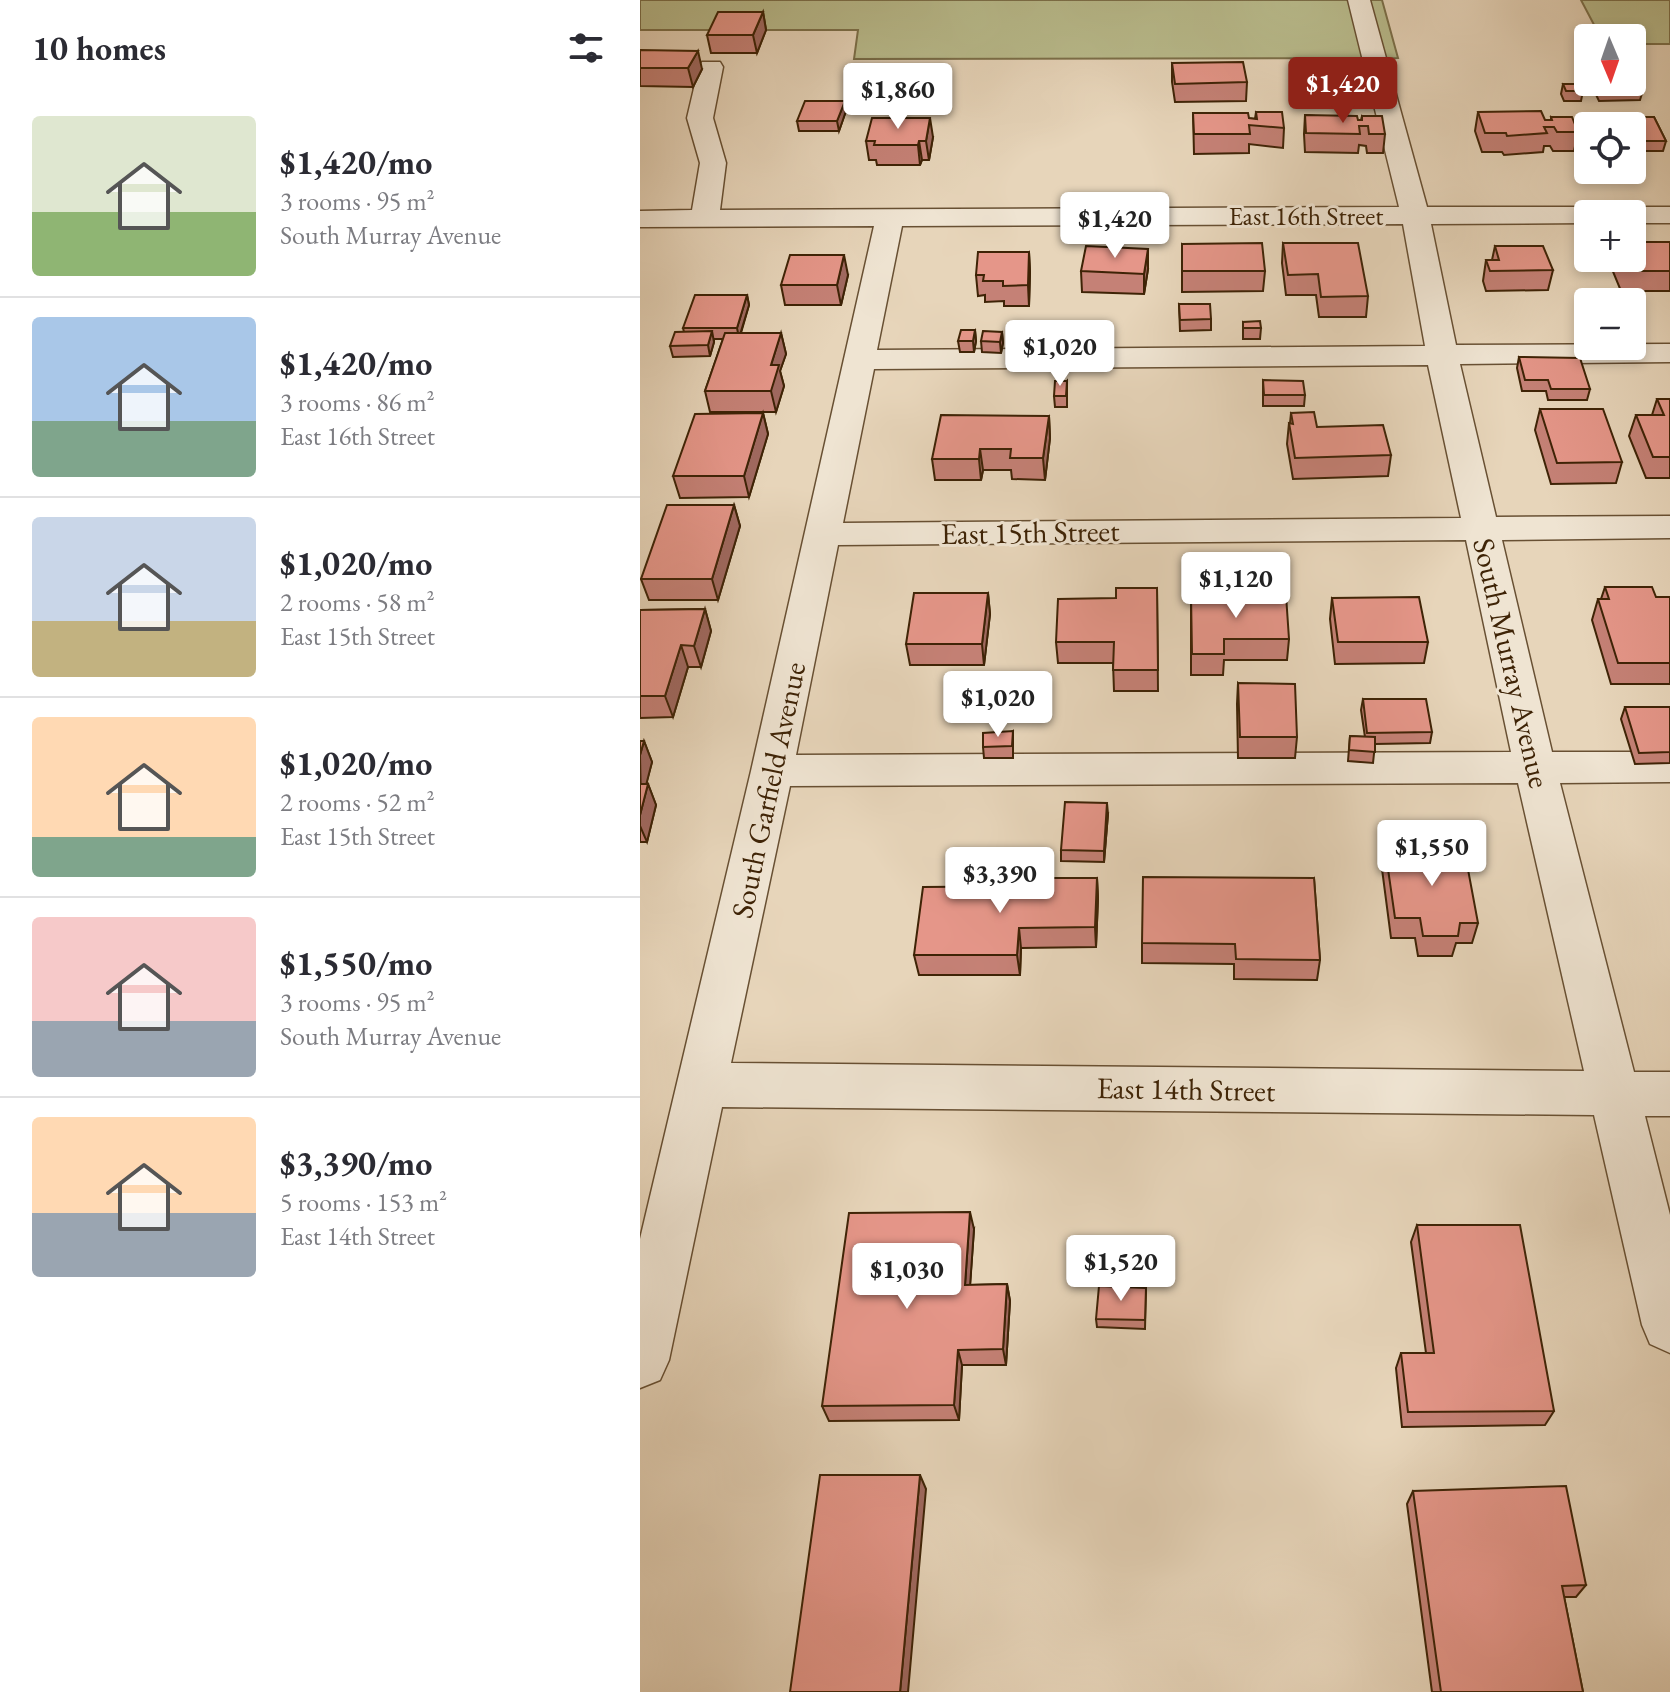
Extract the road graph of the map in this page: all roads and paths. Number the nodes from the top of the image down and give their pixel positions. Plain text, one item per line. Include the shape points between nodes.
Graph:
1 (1359, 0) edge
2 (711, 67) dead end
3 (1574, 215) edge
4 (1646, 215) edge
5 (1670, 215) edge
6 (1415, 216) junction
7 (890, 218) junction
8 (640, 219) edge
9 (705, 219) junction
10 (1670, 353) edge
11 (1442, 355) junction
12 (860, 360) junction
13 (1670, 527) edge
14 (1482, 528) junction
15 (823, 534) junction
16 (1535, 767) junction
17 (1670, 767) edge
18 (772, 771) junction
19 (702, 1085) junction
20 (1612, 1093) junction
21 (1670, 1094) edge
22 (1670, 1325) edge
23 (640, 1360) edge

1 - 6 street, South Murray Avenue
2 - 9 street via 700,118 713,163
3 - 6 street, East 16th Street
4 - 5 street
6 - 7 street, East 16th Street
6 - 11 street, South Murray Avenue
7 - 9 street, East 16th Street
7 - 12 street, South Garfield Avenue
8 - 9 street, East 16th Street
10 - 11 street
11 - 12 street
11 - 14 street, South Murray Avenue
12 - 15 street, South Garfield Avenue
13 - 14 street, East 15th Street
14 - 15 street, East 15th Street
14 - 16 street, South Murray Avenue
15 - 18 street, South Garfield Avenue
16 - 17 street
16 - 18 street
16 - 20 street, South Murray Avenue
18 - 19 street, South Garfield Avenue
19 - 20 street, East 14th Street
19 - 23 street, South Garfield Avenue
20 - 21 street, East 14th Street
20 - 22 street, South Murray Avenue

